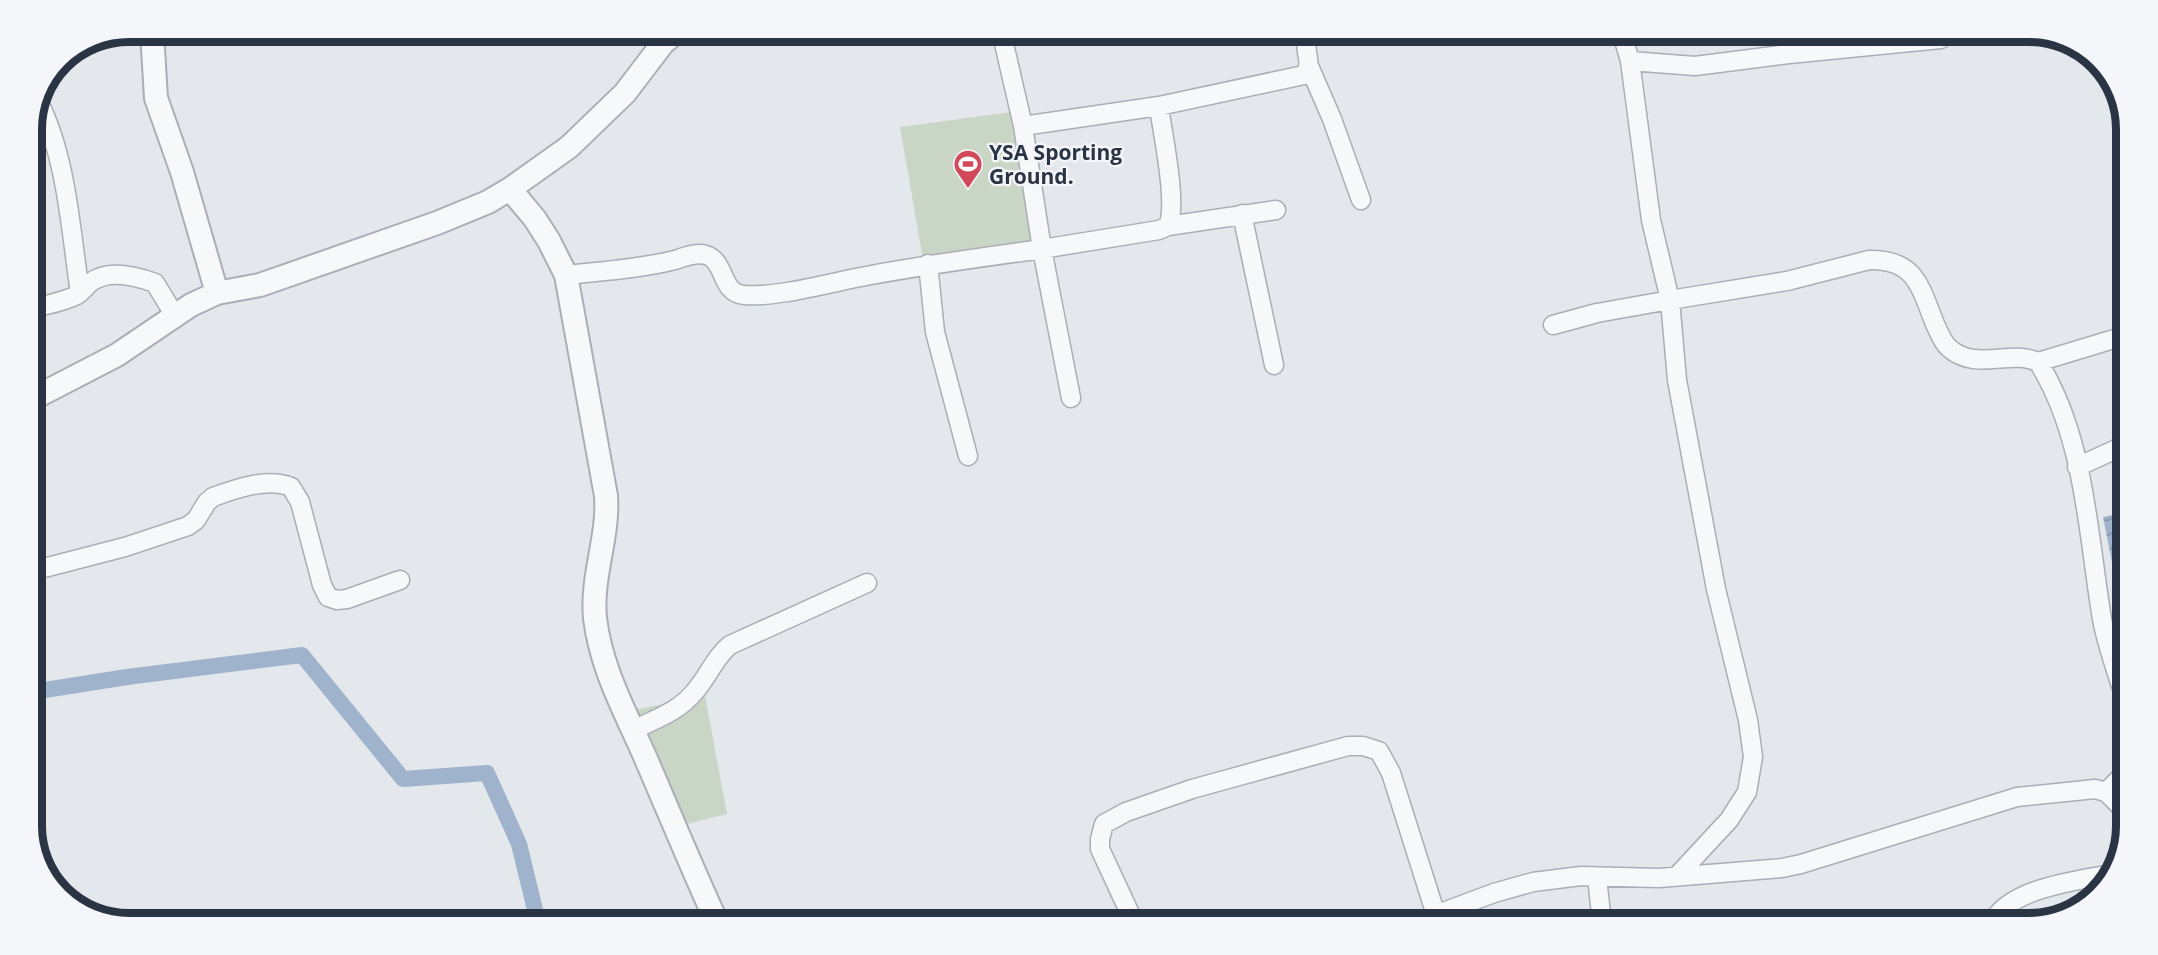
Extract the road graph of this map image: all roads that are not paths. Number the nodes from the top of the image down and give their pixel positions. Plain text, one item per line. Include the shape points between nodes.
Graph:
1 (153, 42) edge
2 (659, 42) edge
3 (1004, 42) edge
4 (1306, 42) edge
5 (1624, 42) edge
6 (1911, 42) edge
7 (1630, 61) junction
8 (1309, 66) junction
9 (1159, 106) junction
10 (44, 114) edge
11 (1023, 126) junction
12 (510, 189) junction
13 (1361, 200) dead end
14 (1276, 210) dead end
15 (1242, 214) junction
16 (1168, 226) junction
17 (1042, 249) junction
18 (928, 264) junction
19 (566, 275) junction
20 (80, 293) junction
21 (216, 293) junction
22 (1662, 301) junction
23 (42, 306) edge
24 (175, 316) junction
25 (1553, 325) dead end
26 (2116, 338) edge
27 (2038, 362) junction
28 (1274, 365) dead end
29 (42, 394) edge
30 (1071, 398) dead end
31 (2116, 449) edge
32 (968, 456) dead end
33 (2077, 467) junction
34 (42, 570) edge
35 (400, 580) dead end
36 (867, 583) dead end
37 (2116, 669) edge
38 (633, 730) junction
39 (2116, 782) edge
40 (2106, 792) junction
41 (2116, 802) edge
42 (1677, 876) junction
43 (2099, 876) edge
44 (1597, 878) junction
45 (713, 913) edge
46 (1129, 913) edge
47 (1427, 913) edge
48 (1441, 913) edge
49 (1601, 913) edge
50 (1998, 913) edge

1 - 21 street via 156,98 182,172
2 - 12 street via 625,93 569,147
3 - 11 street
4 - 8 street
5 - 7 street
6 - 7 street via 1695,66
7 - 22 street
8 - 9 street via 1298,78
8 - 13 street
9 - 11 street
9 - 16 street via 1170,186
10 - 20 street via 62,175
11 - 17 street
12 - 19 street via 535,219
12 - 21 street via 437,224 260,285
14 - 15 street
15 - 16 street
15 - 28 street
16 - 17 street
17 - 18 street
17 - 30 street
18 - 19 street via 780,293 745,296 729,289 712,258 699,254 655,265
18 - 32 street via 935,332
19 - 38 street via 608,513 597,572 595,620 614,690
20 - 23 street
20 - 24 street via 92,281 106,275 145,279 155,283
21 - 24 street
22 - 25 street
22 - 27 street via 1787,281 1869,260 1887,260 1910,271 1947,347 1975,359 2018,357
22 - 42 street via 1716,589 1748,720 1753,757 1747,792 1729,820
24 - 29 street via 117,355
26 - 27 street
27 - 33 street via 2070,435
31 - 33 street
33 - 37 street via 2091,534 2102,621
34 - 35 street via 159,537 196,520 213,496 274,483 291,487 300,502 328,597 347,599
36 - 38 street via 730,645 694,693 675,710
38 - 45 street
39 - 40 street
40 - 41 street
40 - 42 street via 2088,789 2017,797 1801,864
42 - 44 street
43 - 50 street via 2051,886 2013,901
44 - 48 street via 1533,882
44 - 49 street
46 - 47 street via 1100,849 1104,824 1126,812 1192,789 1348,746 1379,751 1391,773

